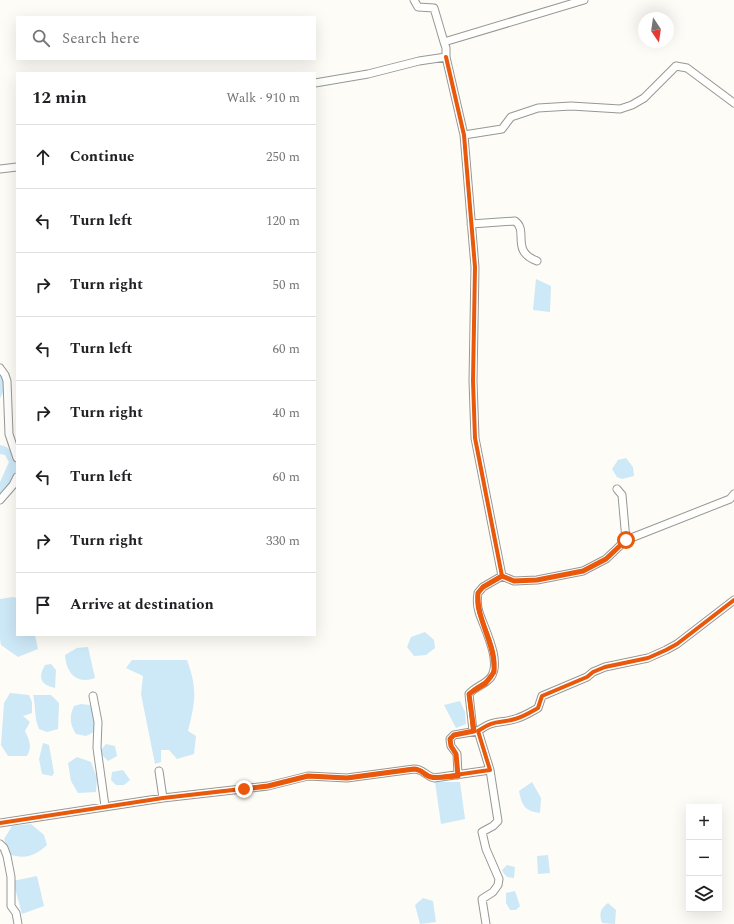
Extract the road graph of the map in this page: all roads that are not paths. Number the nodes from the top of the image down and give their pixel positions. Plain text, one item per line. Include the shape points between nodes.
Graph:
1 (414, 0) edge
2 (584, 0) edge
3 (444, 42) junction
4 (446, 57) junction
5 (316, 83) edge
6 (734, 103) edge
7 (464, 135) junction
8 (16, 167) edge
9 (0, 169) edge
10 (471, 224) junction
11 (537, 261) dead end
12 (0, 368) edge
13 (16, 455) edge
14 (16, 479) edge
15 (618, 489) dead end
16 (734, 494) edge
17 (0, 500) edge
18 (626, 540) junction
19 (502, 576) junction
20 (734, 600) edge
21 (93, 696) dead end
22 (476, 731) junction
23 (490, 770) junction
24 (159, 771) dead end
25 (458, 776) junction
26 (163, 798) junction
27 (105, 806) junction
28 (0, 823) edge
29 (0, 844) edge
30 (18, 924) edge
31 (486, 924) edge

1 - 3 street via 418,7 434,8
2 - 3 street
3 - 4 street
4 - 5 street
4 - 7 street
6 - 7 street via 687,68 676,66 644,98 620,109 571,106 538,108 511,116 502,129
7 - 10 street
8 - 9 street
10 - 11 street via 514,221 518,225 524,253
10 - 19 street via 475,267 475,438
12 - 13 street via 7,381 9,434
14 - 17 street
15 - 18 street via 622,495
16 - 18 street via 730,499
18 - 19 street via 606,559 583,571 537,580 514,581
19 - 22 street via 483,587 478,593 479,612 491,644 494,672 485,684 469,694
20 - 22 street via 666,650 648,658 593,672 542,696 538,708 527,714 515,719 494,722
21 - 27 street via 98,722 97,748
22 - 23 street
22 - 25 street via 454,735 450,739 456,754
23 - 25 street
23 - 31 street via 498,821 482,832 486,849 499,879 493,892 482,899
24 - 26 street
25 - 26 street via 434,778 422,770 414,769 347,778 308,776 262,786
26 - 27 street
27 - 28 street
29 - 30 street via 7,856 11,877 11,906 16,913

